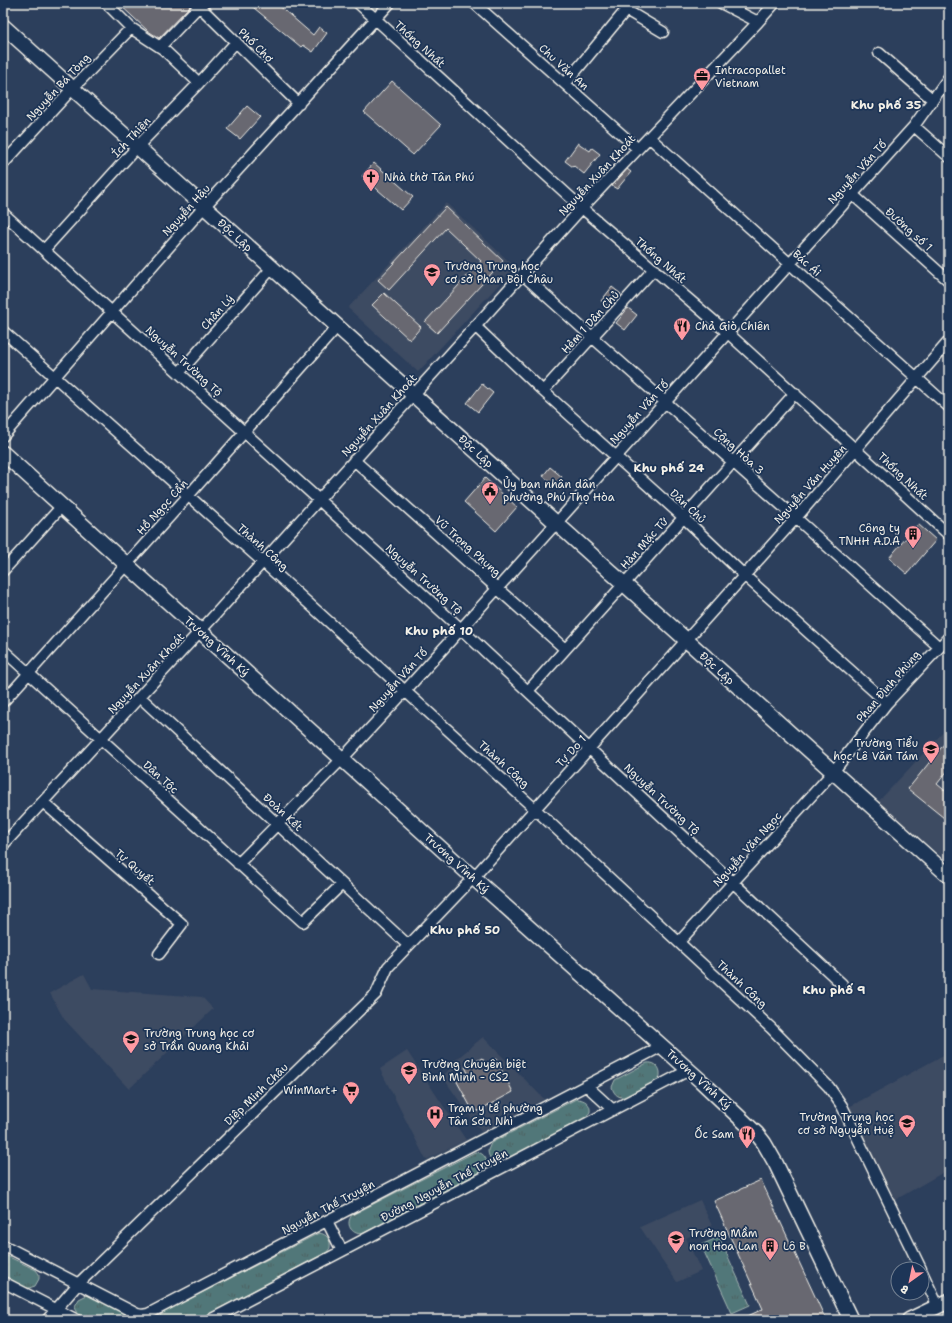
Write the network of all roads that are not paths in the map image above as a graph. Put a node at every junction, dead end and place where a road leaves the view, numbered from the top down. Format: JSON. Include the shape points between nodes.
{"nodes":[{"id":1,"x":106,"y":3,"type":"edge"},
{"id":2,"x":358,"y":3,"type":"edge"},
{"id":3,"x":390,"y":3,"type":"edge"},
{"id":4,"x":474,"y":3,"type":"edge"},
{"id":5,"x":721,"y":3,"type":"edge"},
{"id":6,"x":774,"y":3,"type":"edge"},
{"id":7,"x":198,"y":5,"type":"edge"},
{"id":8,"x":375,"y":19,"type":"junction"},
{"id":9,"x":758,"y":22,"type":"junction"},
{"id":10,"x":131,"y":28,"type":"junction"},
{"id":11,"x":4,"y":29,"type":"edge"},
{"id":12,"x":663,"y":32,"type":"dead end"},
{"id":13,"x":236,"y":42,"type":"junction"},
{"id":14,"x":160,"y":47,"type":"junction"},
{"id":15,"x":879,"y":53,"type":"dead end"},
{"id":16,"x":949,"y":78,"type":"edge"},
{"id":17,"x":199,"y":83,"type":"junction"},
{"id":18,"x":565,"y":84,"type":"junction"},
{"id":19,"x":72,"y":89,"type":"junction"},
{"id":20,"x":933,"y":100,"type":"junction"},
{"id":21,"x":299,"y":104,"type":"junction"},
{"id":22,"x":914,"y":126,"type":"junction"},
{"id":23,"x":649,"y":137,"type":"junction"},
{"id":24,"x":137,"y":147,"type":"junction"},
{"id":25,"x":638,"y":149,"type":"junction"},
{"id":26,"x":949,"y":157,"type":"edge"},
{"id":27,"x":3,"y":164,"type":"edge"},
{"id":28,"x":852,"y":194,"type":"junction"},
{"id":29,"x":204,"y":207,"type":"junction"},
{"id":30,"x":582,"y":208,"type":"junction"},
{"id":31,"x":3,"y":213,"type":"edge"},
{"id":32,"x":44,"y":250,"type":"junction"},
{"id":33,"x":790,"y":264,"type":"junction"},
{"id":34,"x":272,"y":268,"type":"junction"},
{"id":35,"x":654,"y":269,"type":"junction"},
{"id":36,"x":522,"y":274,"type":"junction"},
{"id":37,"x":949,"y":281,"type":"edge"},
{"id":38,"x":112,"y":312,"type":"junction"},
{"id":39,"x":475,"y":326,"type":"junction"},
{"id":40,"x":337,"y":327,"type":"junction"},
{"id":41,"x":3,"y":331,"type":"edge"},
{"id":42,"x":728,"y":333,"type":"junction"},
{"id":43,"x":592,"y":337,"type":"junction"},
{"id":44,"x":949,"y":341,"type":"edge"},
{"id":45,"x":179,"y":373,"type":"junction"},
{"id":46,"x":55,"y":377,"type":"junction"},
{"id":47,"x":916,"y":378,"type":"junction"},
{"id":48,"x":544,"y":391,"type":"junction"},
{"id":49,"x":794,"y":393,"type":"junction"},
{"id":50,"x":413,"y":395,"type":"junction"},
{"id":51,"x":665,"y":402,"type":"junction"},
{"id":52,"x":949,"y":407,"type":"edge"},
{"id":53,"x":245,"y":432,"type":"junction"},
{"id":54,"x":3,"y":436,"type":"edge"},
{"id":55,"x":856,"y":450,"type":"junction"},
{"id":56,"x":3,"y":453,"type":"edge"},
{"id":57,"x":616,"y":456,"type":"junction"},
{"id":58,"x":354,"y":460,"type":"junction"},
{"id":59,"x":732,"y":462,"type":"junction"},
{"id":60,"x":188,"y":496,"type":"junction"},
{"id":61,"x":319,"y":500,"type":"junction"},
{"id":62,"x":62,"y":506,"type":"junction"},
{"id":63,"x":683,"y":517,"type":"junction"},
{"id":64,"x":796,"y":518,"type":"junction"},
{"id":65,"x":556,"y":523,"type":"junction"},
{"id":66,"x":949,"y":535,"type":"edge"},
{"id":67,"x":263,"y":562,"type":"junction"},
{"id":68,"x":127,"y":564,"type":"junction"},
{"id":69,"x":3,"y":571,"type":"edge"},
{"id":70,"x":744,"y":575,"type":"junction"},
{"id":71,"x":623,"y":584,"type":"junction"},
{"id":72,"x":498,"y":588,"type":"junction"},
{"id":73,"x":461,"y":629,"type":"junction"},
{"id":74,"x":201,"y":631,"type":"junction"},
{"id":75,"x":949,"y":637,"type":"edge"},
{"id":76,"x":686,"y":640,"type":"junction"},
{"id":77,"x":939,"y":647,"type":"junction"},
{"id":78,"x":565,"y":649,"type":"junction"},
{"id":79,"x":3,"y":650,"type":"edge"},
{"id":80,"x":29,"y":674,"type":"junction"},
{"id":81,"x":405,"y":691,"type":"junction"},
{"id":82,"x":528,"y":691,"type":"junction"},
{"id":83,"x":140,"y":696,"type":"junction"},
{"id":84,"x":3,"y":702,"type":"edge"},
{"id":85,"x":887,"y":703,"type":"junction"},
{"id":86,"x":101,"y":739,"type":"junction"},
{"id":87,"x":590,"y":748,"type":"junction"},
{"id":88,"x":342,"y":759,"type":"junction"},
{"id":89,"x":833,"y":772,"type":"junction"},
{"id":90,"x":43,"y":802,"type":"junction"},
{"id":91,"x":535,"y":809,"type":"junction"},
{"id":92,"x":278,"y":824,"type":"junction"},
{"id":93,"x":3,"y":844,"type":"edge"},
{"id":94,"x":238,"y":864,"type":"junction"},
{"id":95,"x":949,"y":876,"type":"edge"},
{"id":96,"x":473,"y":878,"type":"junction"},
{"id":97,"x":733,"y":882,"type":"junction"},
{"id":98,"x":342,"y":884,"type":"junction"},
{"id":99,"x":679,"y":942,"type":"junction"},
{"id":100,"x":408,"y":945,"type":"junction"},
{"id":101,"x":159,"y":954,"type":"dead end"},
{"id":102,"x":842,"y":984,"type":"dead end"},
{"id":103,"x":662,"y":1046,"type":"junction"},
{"id":104,"x":689,"y":1070,"type":"junction"},
{"id":105,"x":587,"y":1086,"type":"junction"},
{"id":106,"x":613,"y":1110,"type":"junction"},
{"id":107,"x":327,"y":1222,"type":"junction"},
{"id":108,"x":3,"y":1245,"type":"edge"},
{"id":109,"x":342,"y":1251,"type":"junction"},
{"id":110,"x":917,"y":1261,"type":"edge"},
{"id":111,"x":3,"y":1282,"type":"edge"},
{"id":112,"x":78,"y":1284,"type":"junction"},
{"id":113,"x":930,"y":1284,"type":"edge"},
{"id":114,"x":944,"y":1304,"type":"edge"},
{"id":115,"x":56,"y":1309,"type":"junction"},
{"id":116,"x":47,"y":1320,"type":"edge"},
{"id":117,"x":78,"y":1320,"type":"edge"},
{"id":118,"x":210,"y":1320,"type":"edge"},
{"id":119,"x":851,"y":1320,"type":"edge"},
{"id":120,"x":909,"y":1320,"type":"edge"}],
"edges":[{"from":1,"to":10,"type":"street"},
{"from":2,"to":8,"type":"street","name":"Thống Nhất"},
{"from":3,"to":8,"type":"street","name":"Nguyễn Hậu"},
{"from":4,"to":18,"type":"street","name":"Chu Văn An"},
{"from":5,"to":9,"type":"street"},
{"from":6,"to":9,"type":"street","name":"Nguyễn Xuân Khoát"},
{"from":7,"to":13,"type":"street","name":"Phố Chợ"},
{"from":7,"to":14,"type":"street"},
{"from":8,"to":21,"type":"street","name":"Nguyễn Hậu"},
{"from":8,"to":30,"type":"street","name":"Thống Nhất"},
{"from":9,"to":23,"type":"street","name":"Nguyễn Xuân Khoát"},
{"from":10,"to":14,"type":"street"},
{"from":10,"to":19,"type":"street","name":"Nguyễn Bá Tòng"},
{"from":11,"to":19,"type":"street","name":"Độc Lập"},
{"from":12,"to":18,"type":"street","via":[[626,10]]},
{"from":13,"to":17,"type":"street","name":"Ích Thiện"},
{"from":13,"to":21,"type":"street","name":"Phố Chợ"},
{"from":14,"to":17,"type":"street"},
{"from":15,"to":20,"type":"street"},
{"from":16,"to":20,"type":"street","name":"Nguyễn Văn Tố"},
{"from":17,"to":24,"type":"street","name":"Ích Thiện"},
{"from":18,"to":25,"type":"street","name":"Chu Văn An"},
{"from":19,"to":24,"type":"street","name":"Độc Lập"},
{"from":19,"to":27,"type":"street","name":"Nguyễn Bá Tòng"},
{"from":20,"to":22,"type":"street","name":"Nguyễn Văn Tố"},
{"from":21,"to":29,"type":"street","name":"Nguyễn Hậu"},
{"from":22,"to":26,"type":"street"},
{"from":22,"to":28,"type":"street","name":"Nguyễn Văn Tố"},
{"from":23,"to":25,"type":"street","name":"Nguyễn Xuân Khoát"},
{"from":23,"to":33,"type":"street","name":"Bác Ái"},
{"from":24,"to":29,"type":"street","name":"Độc Lập"},
{"from":24,"to":32,"type":"street","name":"Ích Thiện"},
{"from":25,"to":30,"type":"street","name":"Nguyễn Xuân Khoát"},
{"from":28,"to":33,"type":"street","name":"Nguyễn Văn Tố"},
{"from":28,"to":37,"type":"street","name":"Đường số 1"},
{"from":29,"to":34,"type":"street","name":"Độc Lập"},
{"from":29,"to":38,"type":"street","name":"Nguyễn Hậu"},
{"from":30,"to":35,"type":"street","name":"Thống Nhất"},
{"from":30,"to":36,"type":"street","name":"Nguyễn Xuân Khoát"},
{"from":31,"to":32,"type":"street","name":"Nguyễn Trường Tộ"},
{"from":32,"to":38,"type":"street","name":"Nguyễn Trường Tộ"},
{"from":33,"to":42,"type":"street","name":"Nguyễn Văn Tố"},
{"from":33,"to":47,"type":"street","name":"Bác Ái"},
{"from":34,"to":40,"type":"street","name":"Độc Lập"},
{"from":34,"to":45,"type":"street","name":"Chân Lý"},
{"from":35,"to":42,"type":"street","name":"Thống Nhất"},
{"from":35,"to":43,"type":"street","name":"Hẻm 1 Dân Chủ"},
{"from":36,"to":39,"type":"street","name":"Nguyễn Xuân Khoát"},
{"from":36,"to":43,"type":"street","name":"Cộng Hòa 3"},
{"from":38,"to":45,"type":"street","name":"Nguyễn Trường Tộ"},
{"from":38,"to":46,"type":"street","name":"Nguyễn Hậu"},
{"from":39,"to":48,"type":"street","name":"Dân Chủ"},
{"from":39,"to":50,"type":"street","name":"Nguyễn Xuân Khoát"},
{"from":40,"to":50,"type":"street","name":"Độc Lập"},
{"from":40,"to":53,"type":"street","name":"Hồ Ngọc Cẩn"},
{"from":41,"to":46,"type":"street","name":"Thành Công"},
{"from":42,"to":49,"type":"street","name":"Thống Nhất"},
{"from":42,"to":51,"type":"street","name":"Nguyễn Văn Tố"},
{"from":43,"to":48,"type":"street","name":"Hẻm 1 Dân Chủ"},
{"from":43,"to":51,"type":"street","name":"Cộng Hòa 3"},
{"from":44,"to":47,"type":"street","name":"Nguyễn Văn Huyên"},
{"from":45,"to":53,"type":"street","name":"Nguyễn Trường Tộ"},
{"from":46,"to":54,"type":"street","name":"Nguyễn Hậu"},
{"from":46,"to":60,"type":"street","name":"Thành Công"},
{"from":47,"to":52,"type":"street","name":"Bác Ái"},
{"from":47,"to":55,"type":"street","name":"Nguyễn Văn Huyên"},
{"from":48,"to":57,"type":"street","name":"Dân Chủ"},
{"from":49,"to":55,"type":"street","name":"Thống Nhất"},
{"from":49,"to":59,"type":"street","name":"Hàn Mặc Tử"},
{"from":50,"to":58,"type":"street","name":"Nguyễn Xuân Khoát"},
{"from":50,"to":65,"type":"street","name":"Độc Lập"},
{"from":51,"to":57,"type":"street","name":"Nguyễn Văn Tố"},
{"from":51,"to":59,"type":"street","name":"Cộng Hòa 3"},
{"from":53,"to":60,"type":"street","name":"Hồ Ngọc Cẩn"},
{"from":53,"to":61,"type":"street","name":"Nguyễn Trường Tộ"},
{"from":55,"to":64,"type":"street","name":"Nguyễn Văn Huyên"},
{"from":55,"to":66,"type":"street","name":"Thống Nhất"},
{"from":56,"to":62,"type":"street","name":"Trương Vĩnh Ký"},
{"from":57,"to":63,"type":"street","name":"Dân Chủ"},
{"from":57,"to":65,"type":"street","name":"Nguyễn Văn Tố"},
{"from":58,"to":61,"type":"street","name":"Nguyễn Xuân Khoát"},
{"from":58,"to":72,"type":"street","name":"Vũ Trọng Phụng"},
{"from":59,"to":63,"type":"street","name":"Hàn Mặc Tử"},
{"from":59,"to":64,"type":"street","name":"Cộng Hòa 3"},
{"from":60,"to":67,"type":"street","name":"Thành Công"},
{"from":60,"to":68,"type":"street","name":"Hồ Ngọc Cẩn"},
{"from":61,"to":67,"type":"street","name":"Nguyễn Xuân Khoát"},
{"from":61,"to":73,"type":"street","name":"Nguyễn Trường Tộ"},
{"from":62,"to":68,"type":"street","name":"Trương Vĩnh Ký"},
{"from":62,"to":69,"type":"street"},
{"from":63,"to":70,"type":"street","name":"Dân Chủ"},
{"from":63,"to":71,"type":"street","name":"Hàn Mặc Tử"},
{"from":64,"to":70,"type":"street","name":"Nguyễn Văn Huyên"},
{"from":64,"to":77,"type":"street","name":"Cộng Hòa 3"},
{"from":65,"to":71,"type":"street","name":"Độc Lập"},
{"from":65,"to":72,"type":"street","name":"Nguyễn Văn Tố"},
{"from":67,"to":74,"type":"street","name":"Nguyễn Xuân Khoát"},
{"from":67,"to":81,"type":"street","name":"Thành Công"},
{"from":68,"to":74,"type":"street","name":"Trương Vĩnh Ký"},
{"from":68,"to":80,"type":"street","name":"Hồ Ngọc Cẩn"},
{"from":70,"to":76,"type":"street","name":"Nguyễn Văn Huyên"},
{"from":70,"to":85,"type":"street","name":"Dân Chủ"},
{"from":71,"to":76,"type":"street","name":"Độc Lập"},
{"from":71,"to":78,"type":"street","name":"Hàn Mặc Tử"},
{"from":72,"to":73,"type":"street","name":"Nguyễn Văn Tố"},
{"from":72,"to":78,"type":"street","name":"Vũ Trọng Phụng"},
{"from":73,"to":81,"type":"street","name":"Nguyễn Văn Tố"},
{"from":73,"to":82,"type":"street","name":"Nguyễn Trường Tộ"},
{"from":74,"to":83,"type":"street","name":"Nguyễn Xuân Khoát"},
{"from":74,"to":88,"type":"street","name":"Trương Vĩnh Ký"},
{"from":75,"to":77,"type":"street","name":"Phan Đình Phùng"},
{"from":76,"to":87,"type":"street","name":"Tự Do 1"},
{"from":76,"to":89,"type":"street","name":"Độc Lập"},
{"from":77,"to":85,"type":"street","name":"Phan Đình Phùng"},
{"from":78,"to":82,"type":"street","name":"Hàn Mặc Tử"},
{"from":79,"to":80,"type":"street","name":"Dân Tộc"},
{"from":80,"to":84,"type":"street","name":"Hồ Ngọc Cẩn"},
{"from":80,"to":86,"type":"street","name":"Dân Tộc"},
{"from":81,"to":88,"type":"street","name":"Nguyễn Văn Tố"},
{"from":81,"to":91,"type":"street","name":"Thành Công"},
{"from":82,"to":87,"type":"street","name":"Nguyễn Trường Tộ"},
{"from":83,"to":86,"type":"street","name":"Nguyễn Xuân Khoát"},
{"from":83,"to":92,"type":"street","name":"Đoàn Kết"},
{"from":85,"to":89,"type":"street","name":"Phan Đình Phùng"},
{"from":86,"to":90,"type":"street","name":"Nguyễn Xuân Khoát"},
{"from":86,"to":94,"type":"street","name":"Dân Tộc"},
{"from":87,"to":91,"type":"street","name":"Tự Do 1"},
{"from":87,"to":97,"type":"street","name":"Nguyễn Trường Tộ"},
{"from":88,"to":92,"type":"street","name":"Nguyễn Văn Tố"},
{"from":88,"to":96,"type":"street","name":"Trương Vĩnh Ký"},
{"from":89,"to":95,"type":"street","name":"Độc Lập"},
{"from":89,"to":97,"type":"street","name":"Nguyễn Văn Ngọc"},
{"from":90,"to":93,"type":"street","name":"Nguyễn Xuân Khoát"},
{"from":90,"to":101,"type":"street","name":"Tự Quyết","via":[[182,924]]},
{"from":91,"to":96,"type":"street","name":"Tự Do 1"},
{"from":91,"to":99,"type":"street","name":"Thành Công"},
{"from":92,"to":94,"type":"street","name":"Nguyễn Văn Tố"},
{"from":92,"to":98,"type":"street","name":"Đoàn Kết"},
{"from":94,"to":98,"type":"street","name":"Dân Tộc","via":[[303,922]]},
{"from":96,"to":100,"type":"street","name":"Diệp Minh Châu"},
{"from":96,"to":103,"type":"street","name":"Trương Vĩnh Ký"},
{"from":97,"to":99,"type":"street","name":"Nguyễn Văn Ngọc"},
{"from":97,"to":102,"type":"street","name":"Nguyễn Trường Tộ"},
{"from":98,"to":100,"type":"street","name":"Đoàn Kết"},
{"from":99,"to":110,"type":"street","name":"Thành Công","via":[[771,1028],[834,1093]]},
{"from":100,"to":112,"type":"street","name":"Diệp Minh Châu","via":[[388,966],[376,994]]},
{"from":103,"to":104,"type":"street","name":"Trương Vĩnh Ký"},
{"from":103,"to":105,"type":"street","name":"Nguyễn Thế Truyện"},
{"from":104,"to":106,"type":"street","name":"Đường Nguyễn Thế Truyện"},
{"from":104,"to":119,"type":"street","name":"Trương Vĩnh Ký","via":[[749,1125],[764,1143]]},
{"from":105,"to":106,"type":"street"},
{"from":105,"to":107,"type":"street","name":"Nguyễn Thế Truyện"},
{"from":106,"to":109,"type":"street","name":"Đường Nguyễn Thế Truyện"},
{"from":107,"to":109,"type":"street"},
{"from":107,"to":112,"type":"street","name":"Nguyễn Thế Truyện","via":[[148,1314],[137,1314]]},
{"from":108,"to":112,"type":"street","name":"Nguyễn Thế Truyện"},
{"from":109,"to":118,"type":"street","name":"Đường Nguyễn Thế Truyện"},
{"from":111,"to":115,"type":"street"},
{"from":112,"to":115,"type":"street","name":"Diệp Minh Châu"},
{"from":113,"to":114,"type":"street"},
{"from":114,"to":120,"type":"street"},
{"from":115,"to":116,"type":"street","name":"Diệp Minh Châu"},
{"from":115,"to":117,"type":"street"}]}
